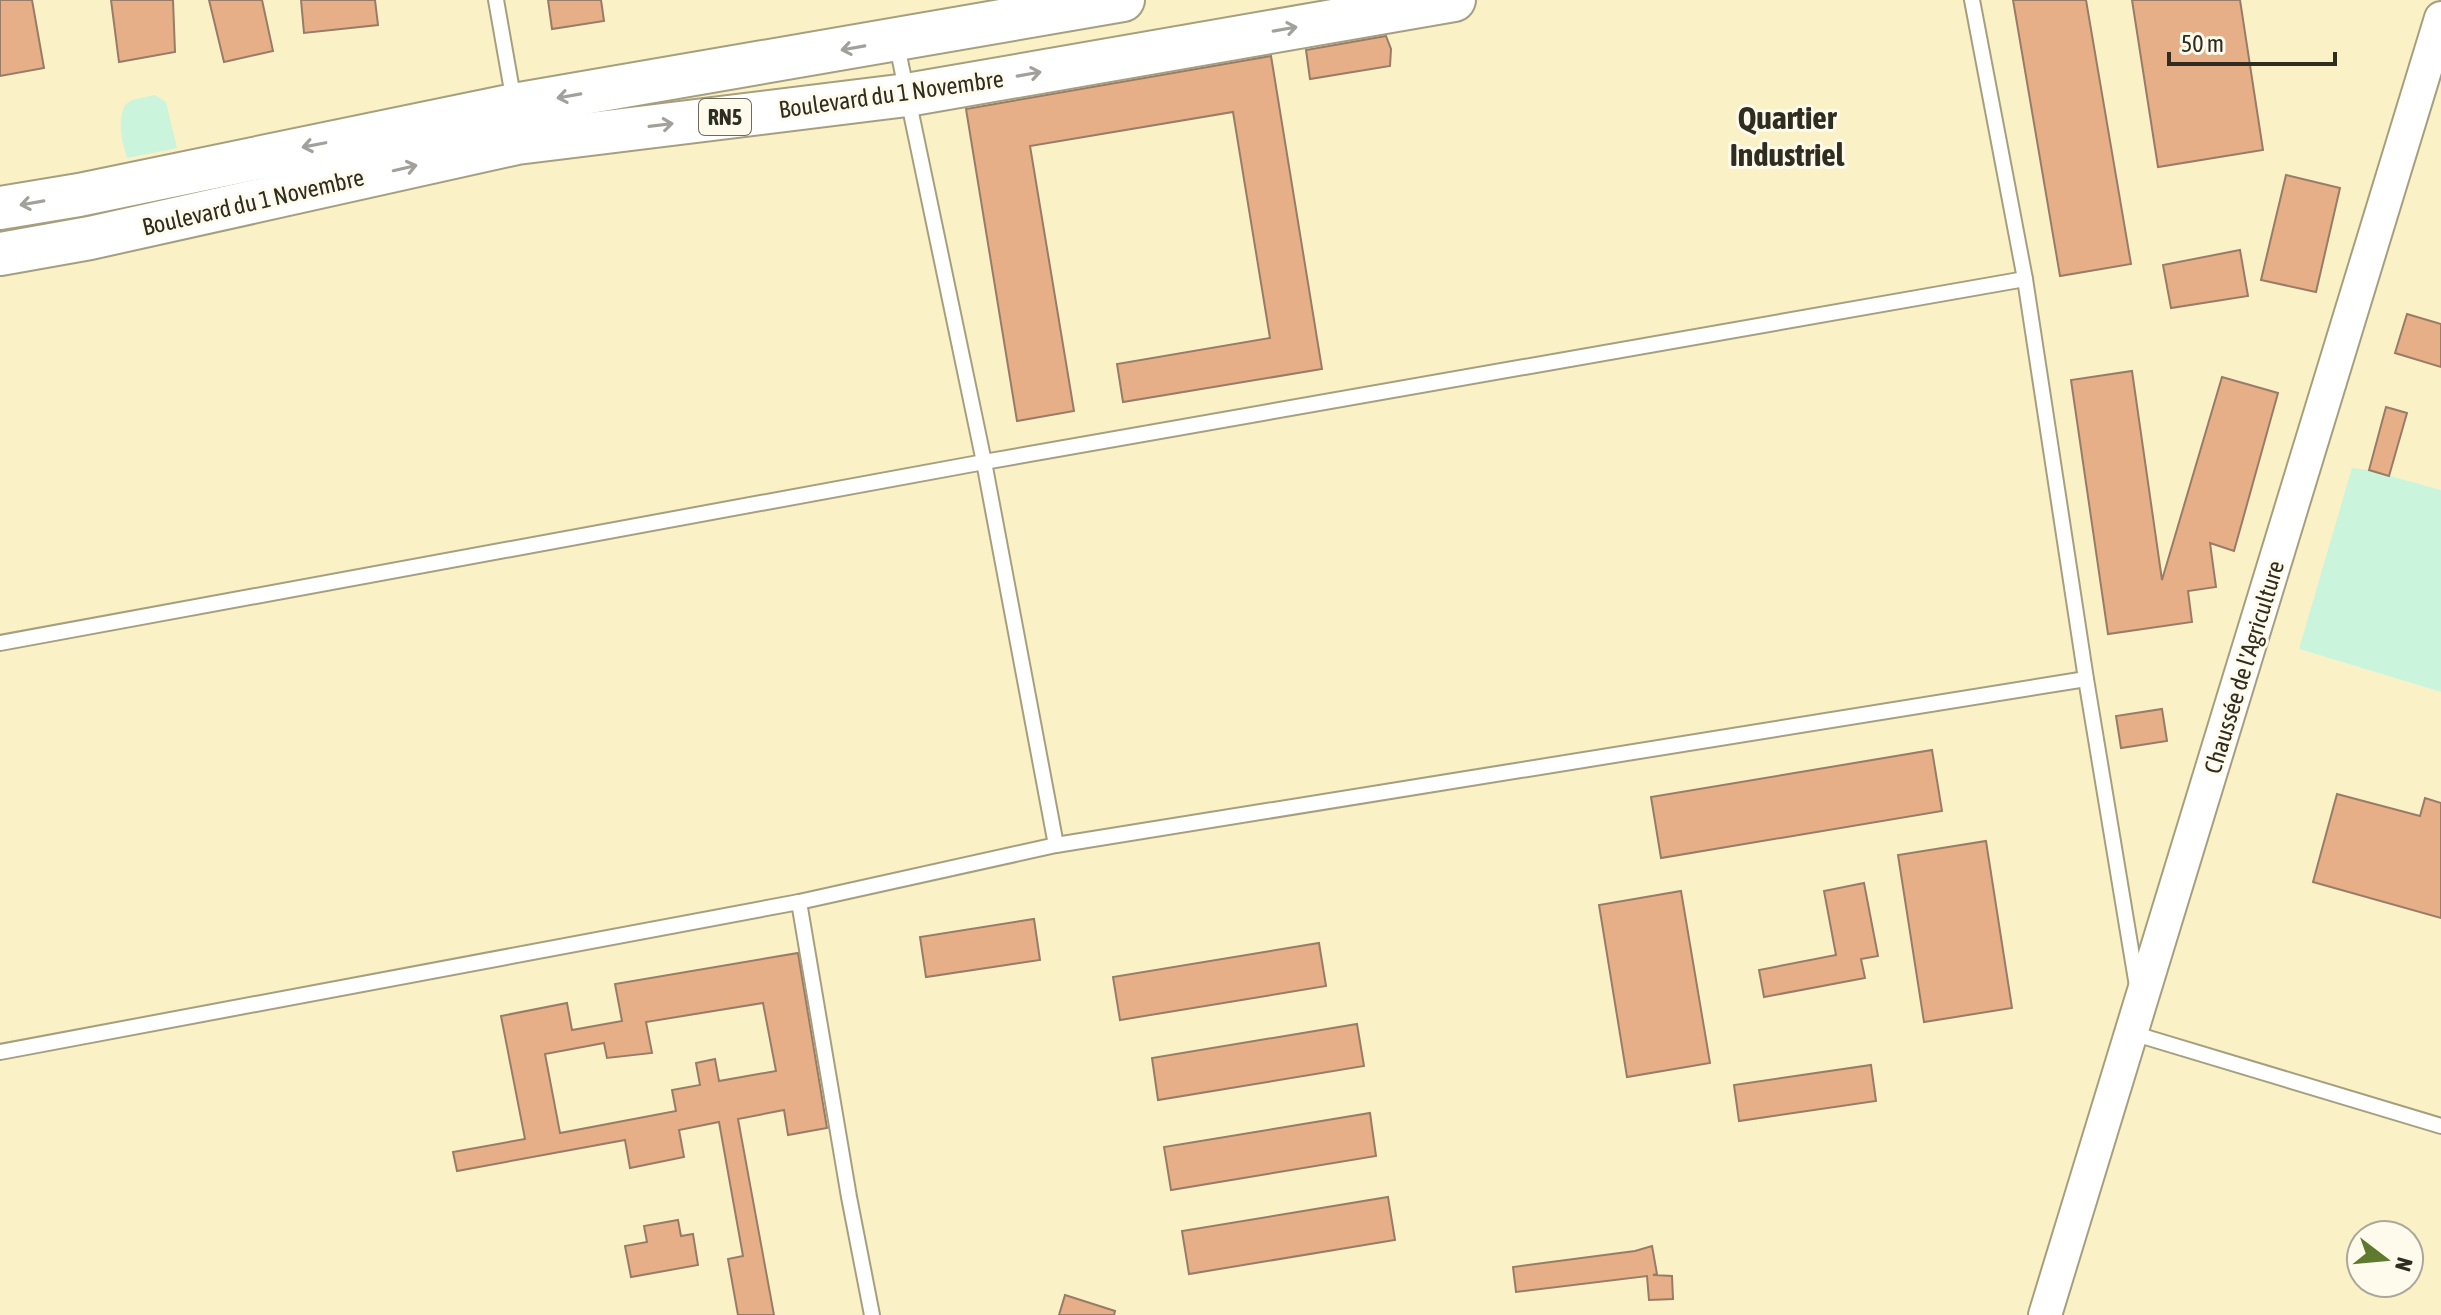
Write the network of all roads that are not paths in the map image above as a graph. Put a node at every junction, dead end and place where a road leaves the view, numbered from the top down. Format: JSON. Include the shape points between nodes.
{"nodes":[{"id":1,"x":496,"y":0,"type":"edge"},
{"id":2,"x":1123,"y":0,"type":"edge"},
{"id":3,"x":1972,"y":0,"type":"edge"},
{"id":4,"x":1432,"y":2,"type":"edge"},
{"id":5,"x":2441,"y":18,"type":"edge"},
{"id":6,"x":896,"y":41,"type":"junction"},
{"id":7,"x":907,"y":95,"type":"junction"},
{"id":8,"x":516,"y":124,"type":"junction"},
{"id":9,"x":79,"y":195,"type":"junction"},
{"id":10,"x":0,"y":208,"type":"edge"},
{"id":11,"x":90,"y":238,"type":"junction"},
{"id":12,"x":0,"y":254,"type":"edge"},
{"id":13,"x":2025,"y":279,"type":"junction"},
{"id":14,"x":984,"y":462,"type":"junction"},
{"id":15,"x":0,"y":643,"type":"edge"},
{"id":16,"x":2086,"y":679,"type":"junction"},
{"id":17,"x":1056,"y":845,"type":"junction"},
{"id":18,"x":799,"y":902,"type":"junction"},
{"id":19,"x":2137,"y":1019,"type":"junction"},
{"id":20,"x":0,"y":1052,"type":"edge"},
{"id":21,"x":2441,"y":1126,"type":"edge"},
{"id":22,"x":872,"y":1315,"type":"edge"},
{"id":23,"x":2045,"y":1315,"type":"edge"}],
"edges":[{"from":1,"to":8,"type":"lane"},
{"from":2,"to":6,"type":"main road","name":"Boulevard du 1 Novembre","number":"RN5"},
{"from":3,"to":13,"type":"lane"},
{"from":7,"to":4,"type":"main road","name":"Boulevard du 1 Novembre","number":"RN5","one_way":true},
{"from":5,"to":19,"type":"street","name":"Chaussée de l'Agriculture"},
{"from":6,"to":7,"type":"lane"},
{"from":6,"to":8,"type":"main road","name":"Boulevard du 1 Novembre","number":"RN5","one_way":true},
{"from":8,"to":7,"type":"main road","name":"Boulevard du 1 Novembre","number":"RN5","one_way":true},
{"from":7,"to":14,"type":"lane"},
{"from":8,"to":9,"type":"main road","name":"Boulevard du 1 Novembre","number":"RN5","one_way":true},
{"from":11,"to":8,"type":"main road","name":"Boulevard du 1 Novembre","number":"RN5","one_way":true},
{"from":9,"to":10,"type":"main road","name":"Boulevard du 1 Novembre","number":"RN5","one_way":true},
{"from":9,"to":11,"type":"main road"},
{"from":11,"to":12,"type":"main road","name":"Boulevard du 1 Novembre","number":"RN5"},
{"from":13,"to":14,"type":"lane"},
{"from":13,"to":16,"type":"lane"},
{"from":14,"to":15,"type":"lane"},
{"from":14,"to":17,"type":"lane"},
{"from":16,"to":17,"type":"lane"},
{"from":16,"to":19,"type":"lane"},
{"from":17,"to":18,"type":"lane"},
{"from":18,"to":20,"type":"lane"},
{"from":18,"to":22,"type":"lane"},
{"from":19,"to":21,"type":"lane"},
{"from":19,"to":23,"type":"street","name":"Chaussée de l'Agriculture"}]}
